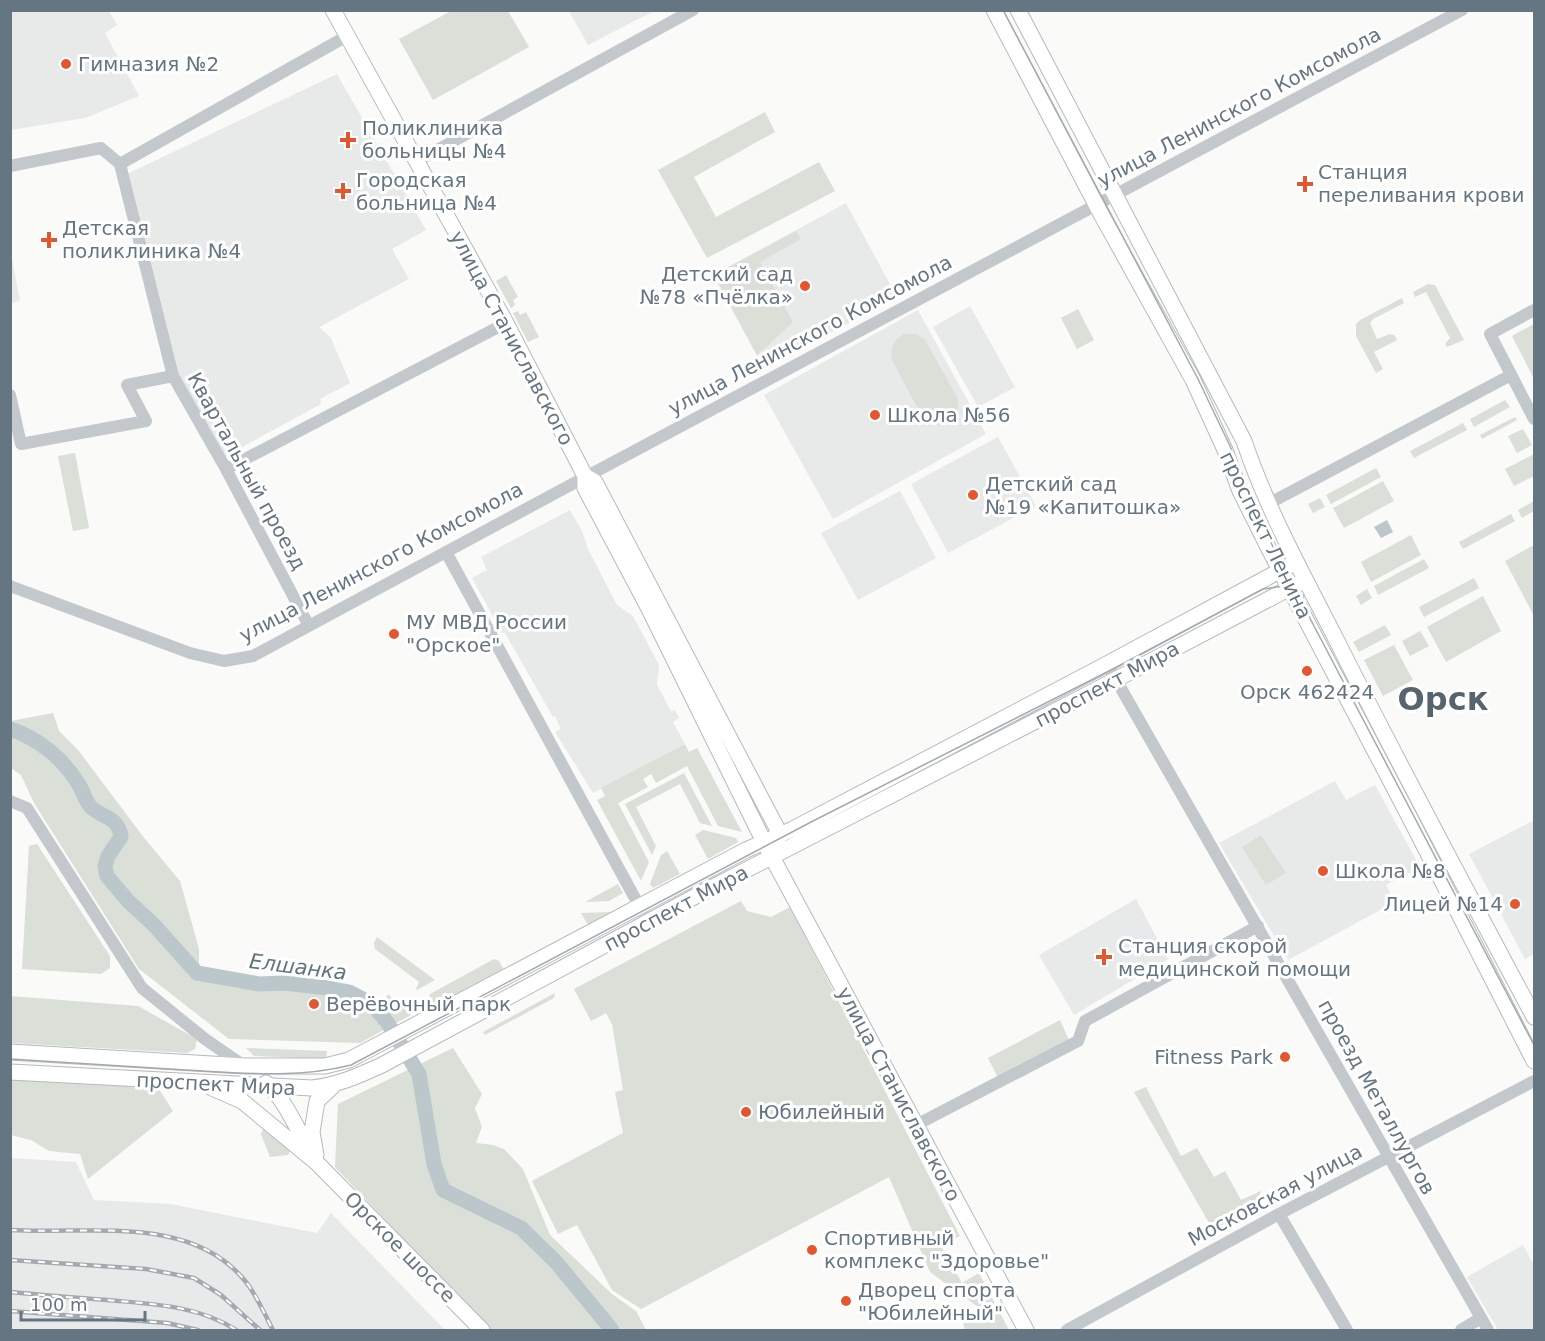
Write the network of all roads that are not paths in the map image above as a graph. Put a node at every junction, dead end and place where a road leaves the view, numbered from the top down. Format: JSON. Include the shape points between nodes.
{"nodes":[{"id":1,"x":333,"y":10,"type":"edge"},
{"id":2,"x":693,"y":10,"type":"edge"},
{"id":3,"x":994,"y":10,"type":"edge"},
{"id":4,"x":1018,"y":10,"type":"edge"},
{"id":5,"x":1462,"y":10,"type":"edge"},
{"id":6,"x":347,"y":36,"type":"junction"},
{"id":7,"x":1032,"y":36,"type":"junction"},
{"id":8,"x":1014,"y":47,"type":"junction"},
{"id":9,"x":417,"y":161,"type":"junction"},
{"id":10,"x":120,"y":164,"type":"junction"},
{"id":11,"x":10,"y":166,"type":"edge"},
{"id":12,"x":1116,"y":195,"type":"junction"},
{"id":13,"x":1096,"y":205,"type":"junction"},
{"id":14,"x":1157,"y":274,"type":"junction"},
{"id":15,"x":1139,"y":283,"type":"junction"},
{"id":16,"x":1166,"y":290,"type":"junction"},
{"id":17,"x":1148,"y":299,"type":"junction"},
{"id":18,"x":1534,"y":310,"type":"edge"},
{"id":19,"x":506,"y":323,"type":"junction"},
{"id":20,"x":1191,"y":340,"type":"junction"},
{"id":21,"x":1175,"y":348,"type":"junction"},
{"id":22,"x":1208,"y":373,"type":"junction"},
{"id":23,"x":1511,"y":375,"type":"junction"},
{"id":24,"x":173,"y":376,"type":"junction"},
{"id":25,"x":1193,"y":380,"type":"junction"},
{"id":26,"x":10,"y":395,"type":"edge"},
{"id":27,"x":1534,"y":419,"type":"edge"},
{"id":28,"x":1244,"y":441,"type":"junction"},
{"id":29,"x":1225,"y":450,"type":"junction"},
{"id":30,"x":226,"y":469,"type":"junction"},
{"id":31,"x":585,"y":476,"type":"junction"},
{"id":32,"x":1257,"y":481,"type":"junction"},
{"id":33,"x":1240,"y":491,"type":"junction"},
{"id":34,"x":1268,"y":504,"type":"junction"},
{"id":35,"x":446,"y":552,"type":"junction"},
{"id":36,"x":1296,"y":562,"type":"junction"},
{"id":37,"x":1280,"y":571,"type":"junction"},
{"id":38,"x":1305,"y":580,"type":"junction"},
{"id":39,"x":10,"y":585,"type":"edge"},
{"id":40,"x":1289,"y":589,"type":"junction"},
{"id":41,"x":309,"y":626,"type":"junction"},
{"id":42,"x":1159,"y":636,"type":"junction"},
{"id":43,"x":1168,"y":653,"type":"junction"},
{"id":44,"x":1107,"y":664,"type":"junction"},
{"id":45,"x":1084,"y":676,"type":"junction"},
{"id":46,"x":1116,"y":680,"type":"junction"},
{"id":47,"x":1092,"y":692,"type":"junction"},
{"id":48,"x":1370,"y":707,"type":"junction"},
{"id":49,"x":1356,"y":714,"type":"junction"},
{"id":50,"x":972,"y":735,"type":"junction"},
{"id":51,"x":980,"y":751,"type":"junction"},
{"id":52,"x":1395,"y":772,"type":"junction"},
{"id":53,"x":898,"y":774,"type":"junction"},
{"id":54,"x":872,"y":787,"type":"junction"},
{"id":55,"x":906,"y":789,"type":"junction"},
{"id":56,"x":10,"y":801,"type":"edge"},
{"id":57,"x":880,"y":802,"type":"junction"},
{"id":58,"x":1424,"y":810,"type":"junction"},
{"id":59,"x":1410,"y":818,"type":"junction"},
{"id":60,"x":780,"y":834,"type":"junction"},
{"id":61,"x":764,"y":842,"type":"junction"},
{"id":62,"x":772,"y":857,"type":"junction"},
{"id":63,"x":639,"y":906,"type":"junction"},
{"id":64,"x":1482,"y":920,"type":"junction"},
{"id":65,"x":648,"y":922,"type":"junction"},
{"id":66,"x":1258,"y":926,"type":"junction"},
{"id":67,"x":1466,"y":928,"type":"junction"},
{"id":68,"x":1534,"y":1017,"type":"edge"},
{"id":69,"x":205,"y":1039,"type":"junction"},
{"id":70,"x":10,"y":1052,"type":"edge"},
{"id":71,"x":1534,"y":1061,"type":"edge"},
{"id":72,"x":200,"y":1064,"type":"junction"},
{"id":73,"x":245,"y":1066,"type":"junction"},
{"id":74,"x":10,"y":1072,"type":"edge"},
{"id":75,"x":1534,"y":1081,"type":"edge"},
{"id":76,"x":203,"y":1084,"type":"junction"},
{"id":77,"x":333,"y":1086,"type":"junction"},
{"id":78,"x":271,"y":1087,"type":"junction"},
{"id":79,"x":916,"y":1125,"type":"junction"},
{"id":80,"x":1388,"y":1157,"type":"junction"},
{"id":81,"x":317,"y":1163,"type":"junction"},
{"id":82,"x":1279,"y":1214,"type":"junction"},
{"id":83,"x":1481,"y":1318,"type":"junction"},
{"id":84,"x":482,"y":1330,"type":"edge"},
{"id":85,"x":1026,"y":1330,"type":"edge"},
{"id":86,"x":1067,"y":1330,"type":"edge"},
{"id":87,"x":1344,"y":1330,"type":"edge"},
{"id":88,"x":1461,"y":1330,"type":"edge"},
{"id":89,"x":1488,"y":1330,"type":"edge"}],
"edges":[{"from":1,"to":6,"type":"main road","name":"улица Станиславского"},
{"from":2,"to":9,"type":"street"},
{"from":3,"to":8,"type":"main road","name":"проспект Ленина"},
{"from":4,"to":7,"type":"main road","name":"проспект Ленина"},
{"from":5,"to":12,"type":"street","name":"улица Ленинского Комсомола"},
{"from":6,"to":9,"type":"main road","name":"улица Станиславского"},
{"from":6,"to":10,"type":"street"},
{"from":7,"to":8,"type":"street"},
{"from":7,"to":12,"type":"main road","name":"проспект Ленина"},
{"from":8,"to":13,"type":"main road","name":"проспект Ленина"},
{"from":9,"to":19,"type":"main road","name":"улица Станиславского"},
{"from":10,"to":11,"type":"street","via":[[101,148]]},
{"from":10,"to":24,"type":"street","name":"Квартальный проезд"},
{"from":12,"to":13,"type":"street","name":"улица Ленинского Комсомола"},
{"from":12,"to":14,"type":"main road","name":"проспект Ленина"},
{"from":13,"to":15,"type":"main road","name":"проспект Ленина"},
{"from":13,"to":31,"type":"street","name":"улица Ленинского Комсомола"},
{"from":14,"to":15,"type":"street"},
{"from":14,"to":16,"type":"main road","name":"проспект Ленина"},
{"from":15,"to":17,"type":"main road","name":"проспект Ленина"},
{"from":16,"to":17,"type":"street"},
{"from":16,"to":20,"type":"main road","name":"проспект Ленина"},
{"from":17,"to":21,"type":"main road","name":"проспект Ленина"},
{"from":18,"to":23,"type":"street","via":[[1490,334]]},
{"from":19,"to":30,"type":"street"},
{"from":19,"to":31,"type":"main road","name":"улица Станиславского"},
{"from":20,"to":21,"type":"street"},
{"from":20,"to":22,"type":"main road","name":"проспект Ленина"},
{"from":21,"to":25,"type":"main road","name":"проспект Ленина"},
{"from":22,"to":25,"type":"street"},
{"from":22,"to":28,"type":"main road","name":"проспект Ленина"},
{"from":23,"to":27,"type":"street"},
{"from":23,"to":34,"type":"street"},
{"from":24,"to":26,"type":"street","via":[[127,385],[146,421],[21,444]]},
{"from":24,"to":30,"type":"street","name":"Квартальный проезд"},
{"from":25,"to":29,"type":"main road","name":"проспект Ленина"},
{"from":28,"to":29,"type":"street"},
{"from":28,"to":32,"type":"main road","name":"проспект Ленина"},
{"from":29,"to":33,"type":"main road","name":"проспект Ленина"},
{"from":30,"to":41,"type":"street","name":"Квартальный проезд"},
{"from":31,"to":35,"type":"street","name":"улица Ленинского Комсомола"},
{"from":31,"to":60,"type":"main road","name":"улица Станиславского","via":[[595,482]]},
{"from":31,"to":61,"type":"main road","name":"улица Станиславского","via":[[585,488]]},
{"from":32,"to":33,"type":"street"},
{"from":32,"to":34,"type":"main road","name":"проспект Ленина"},
{"from":33,"to":37,"type":"main road","name":"проспект Ленина"},
{"from":34,"to":36,"type":"main road","name":"проспект Ленина"},
{"from":35,"to":41,"type":"street","name":"улица Ленинского Комсомола"},
{"from":35,"to":63,"type":"street"},
{"from":36,"to":37,"type":"main road","name":"проспект Мира"},
{"from":36,"to":38,"type":"main road","name":"проспект Ленина"},
{"from":37,"to":40,"type":"main road","name":"проспект Ленина"},
{"from":37,"to":42,"type":"main road","name":"проспект Мира"},
{"from":38,"to":40,"type":"main road","name":"проспект Мира"},
{"from":38,"to":48,"type":"main road","name":"проспект Ленина"},
{"from":39,"to":41,"type":"street","name":"улица Ленинского Комсомола","via":[[170,646],[224,661],[252,656]]},
{"from":40,"to":43,"type":"main road","name":"проспект Мира"},
{"from":40,"to":49,"type":"main road","name":"проспект Ленина"},
{"from":42,"to":43,"type":"street"},
{"from":42,"to":44,"type":"main road","name":"проспект Мира"},
{"from":43,"to":46,"type":"main road","name":"проспект Мира"},
{"from":44,"to":45,"type":"main road","name":"проспект Мира"},
{"from":44,"to":46,"type":"street","name":"проезд Металлургов"},
{"from":45,"to":47,"type":"street"},
{"from":45,"to":50,"type":"main road","name":"проспект Мира"},
{"from":46,"to":47,"type":"main road","name":"проспект Мира"},
{"from":46,"to":66,"type":"street","name":"проезд Металлургов"},
{"from":47,"to":51,"type":"main road","name":"проспект Мира"},
{"from":48,"to":49,"type":"street"},
{"from":48,"to":52,"type":"main road","name":"проспект Ленина"},
{"from":49,"to":52,"type":"main road","name":"проспект Ленина"},
{"from":50,"to":51,"type":"street"},
{"from":50,"to":53,"type":"main road","name":"проспект Мира"},
{"from":51,"to":55,"type":"main road","name":"проспект Мира"},
{"from":52,"to":58,"type":"main road","name":"проспект Ленина"},
{"from":52,"to":59,"type":"main road","name":"проспект Ленина"},
{"from":53,"to":54,"type":"main road","name":"проспект Мира"},
{"from":53,"to":55,"type":"street"},
{"from":54,"to":57,"type":"street"},
{"from":54,"to":60,"type":"main road","name":"проспект Мира"},
{"from":55,"to":57,"type":"main road","name":"проспект Мира"},
{"from":56,"to":69,"type":"street","via":[[27,808],[142,988]]},
{"from":57,"to":62,"type":"main road","name":"проспект Мира"},
{"from":58,"to":59,"type":"street"},
{"from":58,"to":64,"type":"main road","name":"проспект Ленина"},
{"from":59,"to":67,"type":"main road","name":"проспект Ленина"},
{"from":60,"to":61,"type":"main road","name":"проспект Мира"},
{"from":60,"to":62,"type":"main road"},
{"from":61,"to":62,"type":"main road","name":"улица Станиславского"},
{"from":61,"to":63,"type":"main road","name":"проспект Мира"},
{"from":62,"to":65,"type":"main road","name":"проспект Мира"},
{"from":62,"to":79,"type":"main road","name":"улица Станиславского"},
{"from":63,"to":65,"type":"street"},
{"from":63,"to":73,"type":"main road","name":"проспект Мира","via":[[349,1060],[325,1066]]},
{"from":64,"to":67,"type":"street"},
{"from":64,"to":68,"type":"main road","name":"проспект Ленина"},
{"from":65,"to":77,"type":"main road","name":"проспект Мира","via":[[382,1065]]},
{"from":66,"to":79,"type":"street","via":[[1085,1022],[1077,1041]]},
{"from":66,"to":80,"type":"street","name":"проезд Металлургов"},
{"from":67,"to":71,"type":"main road","name":"проспект Ленина"},
{"from":69,"to":72,"type":"street"},
{"from":69,"to":73,"type":"street"},
{"from":70,"to":72,"type":"main road","name":"проспект Мира"},
{"from":72,"to":73,"type":"main road","name":"проспект Мира"},
{"from":72,"to":76,"type":"main road"},
{"from":73,"to":78,"type":"main road"},
{"from":74,"to":76,"type":"main road","name":"проспект Мира"},
{"from":75,"to":80,"type":"street","name":"Московская улица"},
{"from":76,"to":78,"type":"main road","name":"проспект Мира"},
{"from":76,"to":81,"type":"main road","via":[[242,1101]]},
{"from":77,"to":78,"type":"main road","name":"проспект Мира"},
{"from":77,"to":81,"type":"main road","via":[[317,1101],[312,1132]]},
{"from":78,"to":81,"type":"main road"},
{"from":79,"to":85,"type":"main road","name":"улица Станиславского"},
{"from":80,"to":82,"type":"street","name":"Московская улица"},
{"from":80,"to":83,"type":"street","name":"проезд Металлургов"},
{"from":81,"to":84,"type":"main road","name":"Орское шоссе"},
{"from":82,"to":86,"type":"street","name":"Московская улица"},
{"from":82,"to":87,"type":"street"},
{"from":83,"to":88,"type":"street"},
{"from":83,"to":89,"type":"street","name":"проезд Металлургов"}]}
